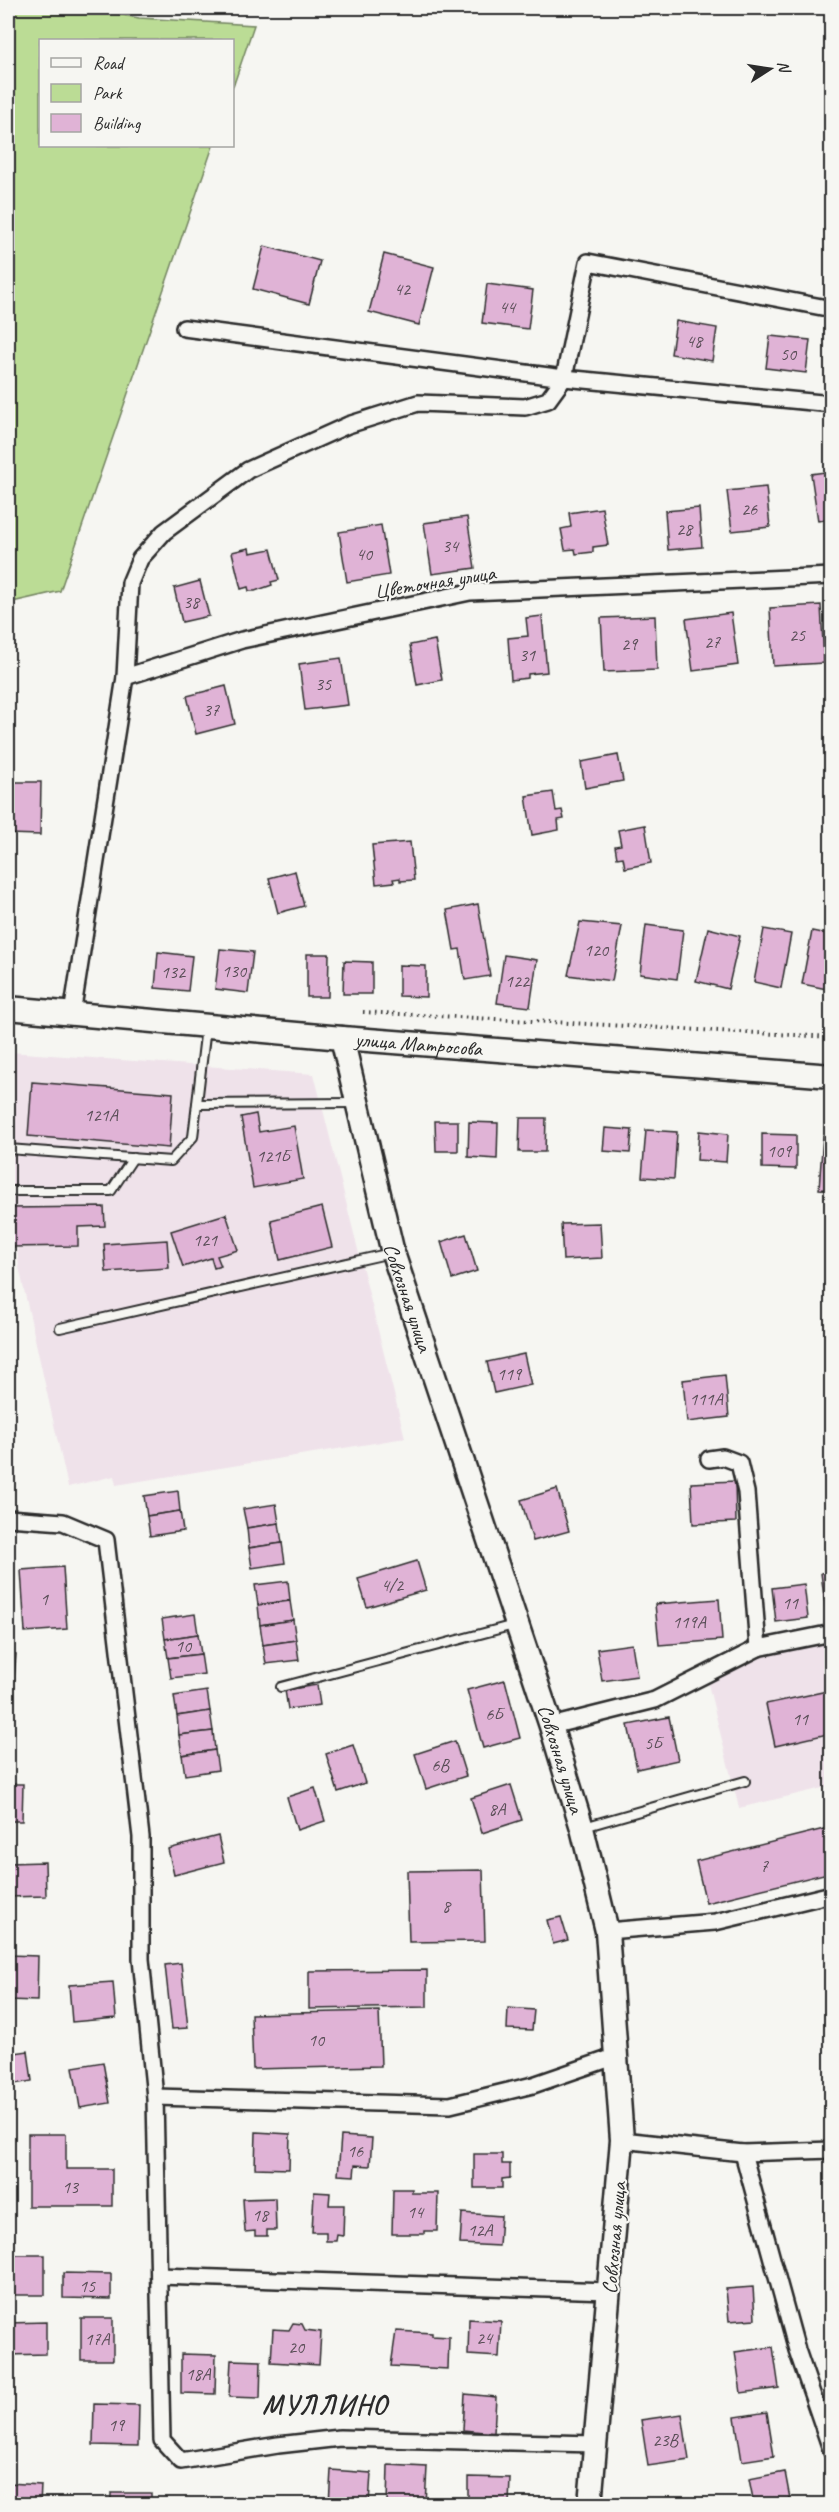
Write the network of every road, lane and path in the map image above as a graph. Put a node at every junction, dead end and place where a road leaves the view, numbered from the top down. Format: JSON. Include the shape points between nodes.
{"nodes":[{"id":1,"x":831,"y":309,"type":"edge"},
{"id":2,"x":184,"y":328,"type":"dead end"},
{"id":3,"x":564,"y":378,"type":"junction"},
{"id":4,"x":831,"y":404,"type":"edge"},
{"id":5,"x":831,"y":576,"type":"edge"},
{"id":6,"x":125,"y":677,"type":"junction"},
{"id":7,"x":8,"y":1008,"type":"edge"},
{"id":8,"x":363,"y":1012,"type":"dead end"},
{"id":9,"x":72,"y":1014,"type":"junction"},
{"id":10,"x":207,"y":1026,"type":"junction"},
{"id":11,"x":831,"y":1037,"type":"edge"},
{"id":12,"x":342,"y":1038,"type":"junction"},
{"id":13,"x":831,"y":1076,"type":"edge"},
{"id":14,"x":357,"y":1103,"type":"junction"},
{"id":15,"x":197,"y":1104,"type":"junction"},
{"id":16,"x":8,"y":1149,"type":"edge"},
{"id":17,"x":133,"y":1158,"type":"junction"},
{"id":18,"x":8,"y":1191,"type":"edge"},
{"id":19,"x":393,"y":1253,"type":"junction"},
{"id":20,"x":60,"y":1328,"type":"dead end"},
{"id":21,"x":709,"y":1459,"type":"dead end"},
{"id":22,"x":8,"y":1518,"type":"edge"},
{"id":23,"x":517,"y":1624,"type":"junction"},
{"id":24,"x":831,"y":1633,"type":"edge"},
{"id":25,"x":758,"y":1648,"type":"junction"},
{"id":26,"x":281,"y":1687,"type":"dead end"},
{"id":27,"x":551,"y":1726,"type":"junction"},
{"id":28,"x":745,"y":1781,"type":"dead end"},
{"id":29,"x":582,"y":1828,"type":"junction"},
{"id":30,"x":831,"y":1894,"type":"edge"},
{"id":31,"x":607,"y":1931,"type":"junction"},
{"id":32,"x":617,"y":2056,"type":"junction"},
{"id":33,"x":154,"y":2097,"type":"junction"},
{"id":34,"x":622,"y":2140,"type":"junction"},
{"id":35,"x":831,"y":2150,"type":"edge"},
{"id":36,"x":743,"y":2153,"type":"junction"},
{"id":37,"x":159,"y":2276,"type":"junction"},
{"id":38,"x":609,"y":2291,"type":"junction"},
{"id":39,"x":595,"y":2444,"type":"junction"},
{"id":40,"x":831,"y":2452,"type":"edge"},
{"id":41,"x":590,"y":2505,"type":"edge"}],
"edges":[{"from":1,"to":3,"type":"street","via":[[588,262]]},
{"from":2,"to":3,"type":"street"},
{"from":3,"to":4,"type":"street"},
{"from":3,"to":6,"type":"street","via":[[548,400],[525,407],[418,402],[348,425],[248,470],[164,532],[140,559],[130,583]]},
{"from":5,"to":6,"type":"street","name":"Цветочная улица","via":[[471,592],[242,640]]},
{"from":6,"to":9,"type":"street"},
{"from":7,"to":9,"type":"street","name":"улица Матросова"},
{"from":8,"to":11,"type":"path"},
{"from":9,"to":10,"type":"street","name":"улица Матросова"},
{"from":10,"to":12,"type":"street","name":"улица Матросова"},
{"from":10,"to":15,"type":"lane"},
{"from":12,"to":13,"type":"street","name":"улица Матросова"},
{"from":12,"to":14,"type":"street","name":"Совхозная улица"},
{"from":14,"to":15,"type":"lane"},
{"from":14,"to":19,"type":"street","name":"Совхозная улица"},
{"from":15,"to":17,"type":"lane","via":[[193,1137],[171,1161]]},
{"from":16,"to":17,"type":"lane"},
{"from":17,"to":18,"type":"lane","via":[[111,1191]]},
{"from":19,"to":20,"type":"lane"},
{"from":19,"to":23,"type":"street","name":"Совхозная улица"},
{"from":21,"to":25,"type":"street","via":[[723,1457],[739,1463],[746,1492]]},
{"from":22,"to":33,"type":"street","via":[[63,1522],[106,1540],[141,1837],[141,1959]]},
{"from":23,"to":26,"type":"lane"},
{"from":23,"to":27,"type":"street","name":"Совхозная улица"},
{"from":24,"to":25,"type":"street"},
{"from":25,"to":27,"type":"street","via":[[655,1700]]},
{"from":27,"to":29,"type":"street","name":"Совхозная улица"},
{"from":28,"to":29,"type":"lane"},
{"from":29,"to":31,"type":"street","name":"Совхозная улица"},
{"from":30,"to":31,"type":"street","via":[[715,1922]]},
{"from":31,"to":32,"type":"street","name":"Совхозная улица"},
{"from":32,"to":33,"type":"street","via":[[533,2085],[450,2105]]},
{"from":32,"to":34,"type":"street","name":"Совхозная улица"},
{"from":33,"to":37,"type":"street"},
{"from":34,"to":36,"type":"street"},
{"from":34,"to":38,"type":"street","name":"Совхозная улица"},
{"from":35,"to":36,"type":"street"},
{"from":36,"to":40,"type":"street","via":[[797,2350]]},
{"from":37,"to":38,"type":"street"},
{"from":37,"to":39,"type":"street","via":[[162,2440],[181,2461],[340,2438]]},
{"from":38,"to":39,"type":"street","name":"Совхозная улица"},
{"from":39,"to":41,"type":"street","name":"Совхозная улица"}]}
